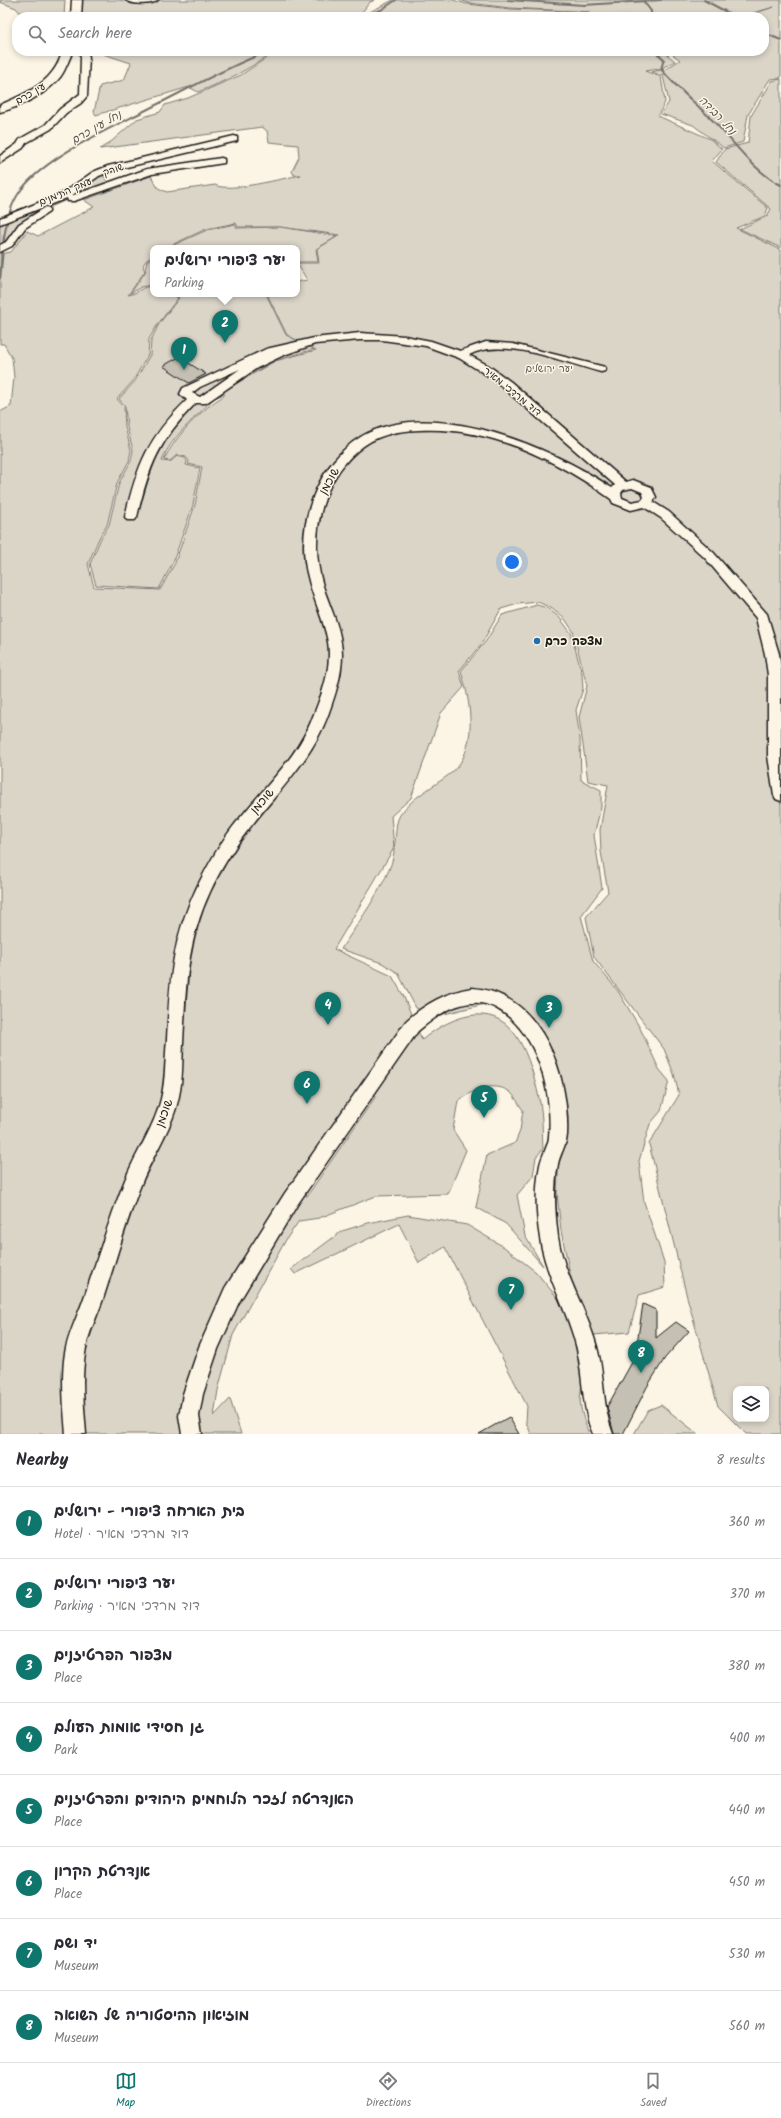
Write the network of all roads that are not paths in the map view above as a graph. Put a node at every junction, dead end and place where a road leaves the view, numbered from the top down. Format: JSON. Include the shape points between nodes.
{"nodes":[{"id":1,"x":77,"y":0,"type":"edge"},
{"id":2,"x":131,"y":0,"type":"edge"},
{"id":3,"x":153,"y":0,"type":"edge"},
{"id":4,"x":76,"y":12,"type":"edge"},
{"id":5,"x":65,"y":56,"type":"edge"},
{"id":6,"x":85,"y":56,"type":"edge"},
{"id":7,"x":0,"y":109,"type":"edge"},
{"id":8,"x":234,"y":139,"type":"dead end"},
{"id":9,"x":0,"y":160,"type":"edge"},
{"id":10,"x":221,"y":161,"type":"dead end"},
{"id":11,"x":0,"y":220,"type":"edge"},
{"id":12,"x":0,"y":249,"type":"edge"},
{"id":13,"x":460,"y":355,"type":"junction"},
{"id":14,"x":601,"y":370,"type":"dead end"},
{"id":15,"x":619,"y":491,"type":"junction"},
{"id":16,"x":646,"y":503,"type":"junction"},
{"id":17,"x":131,"y":517,"type":"dead end"},
{"id":18,"x":781,"y":795,"type":"edge"},
{"id":19,"x":76,"y":1434,"type":"edge"},
{"id":20,"x":192,"y":1434,"type":"edge"},
{"id":21,"x":603,"y":1434,"type":"edge"}],
"edges":[{"from":1,"to":4,"type":"main road"},
{"from":2,"to":3,"type":"main road"},
{"from":5,"to":7,"type":"main road","name":"עין כרם","via":[[49,82]]},
{"from":6,"to":9,"type":"street","via":[[84,94],[48,127],[23,140],[20,146]]},
{"from":8,"to":11,"type":"street","name":"שורק","via":[[111,168],[96,174],[66,195]]},
{"from":10,"to":12,"type":"street","name":"עמק התימנים","via":[[150,171],[66,201],[31,219]]},
{"from":13,"to":14,"type":"street","via":[[472,348],[486,345],[510,347]]},
{"from":13,"to":15,"type":"street","name":"דוד מרדכי מאיר","via":[[495,374]]},
{"from":13,"to":17,"type":"street","name":"דוד מרדכי מאיר","via":[[436,346],[387,337],[344,337],[270,351],[196,385],[187,390],[186,394],[194,399],[173,418],[152,447],[140,474]]},
{"from":15,"to":16,"type":"street","via":[[621,503],[631,506]]},
{"from":15,"to":16,"type":"street","via":[[638,485],[647,490],[650,497]]},
{"from":15,"to":19,"type":"street","name":"שוכמן","via":[[510,441],[471,429],[435,425],[378,432],[360,442],[331,474],[320,496],[310,537],[313,575],[335,646],[334,666],[325,704],[306,748],[243,824],[205,883],[197,902],[182,952],[171,1094],[166,1114],[134,1180],[75,1352]]},
{"from":16,"to":18,"type":"street","via":[[665,515],[709,555],[762,617],[775,675],[775,756]]},
{"from":20,"to":21,"type":"street","via":[[192,1394],[213,1336],[250,1263],[291,1199],[412,1026],[433,1008],[477,995],[502,1003],[525,1021],[536,1040],[553,1086],[559,1127],[556,1148],[549,1163],[547,1176],[549,1240],[563,1288],[588,1351],[595,1411]]}]}
